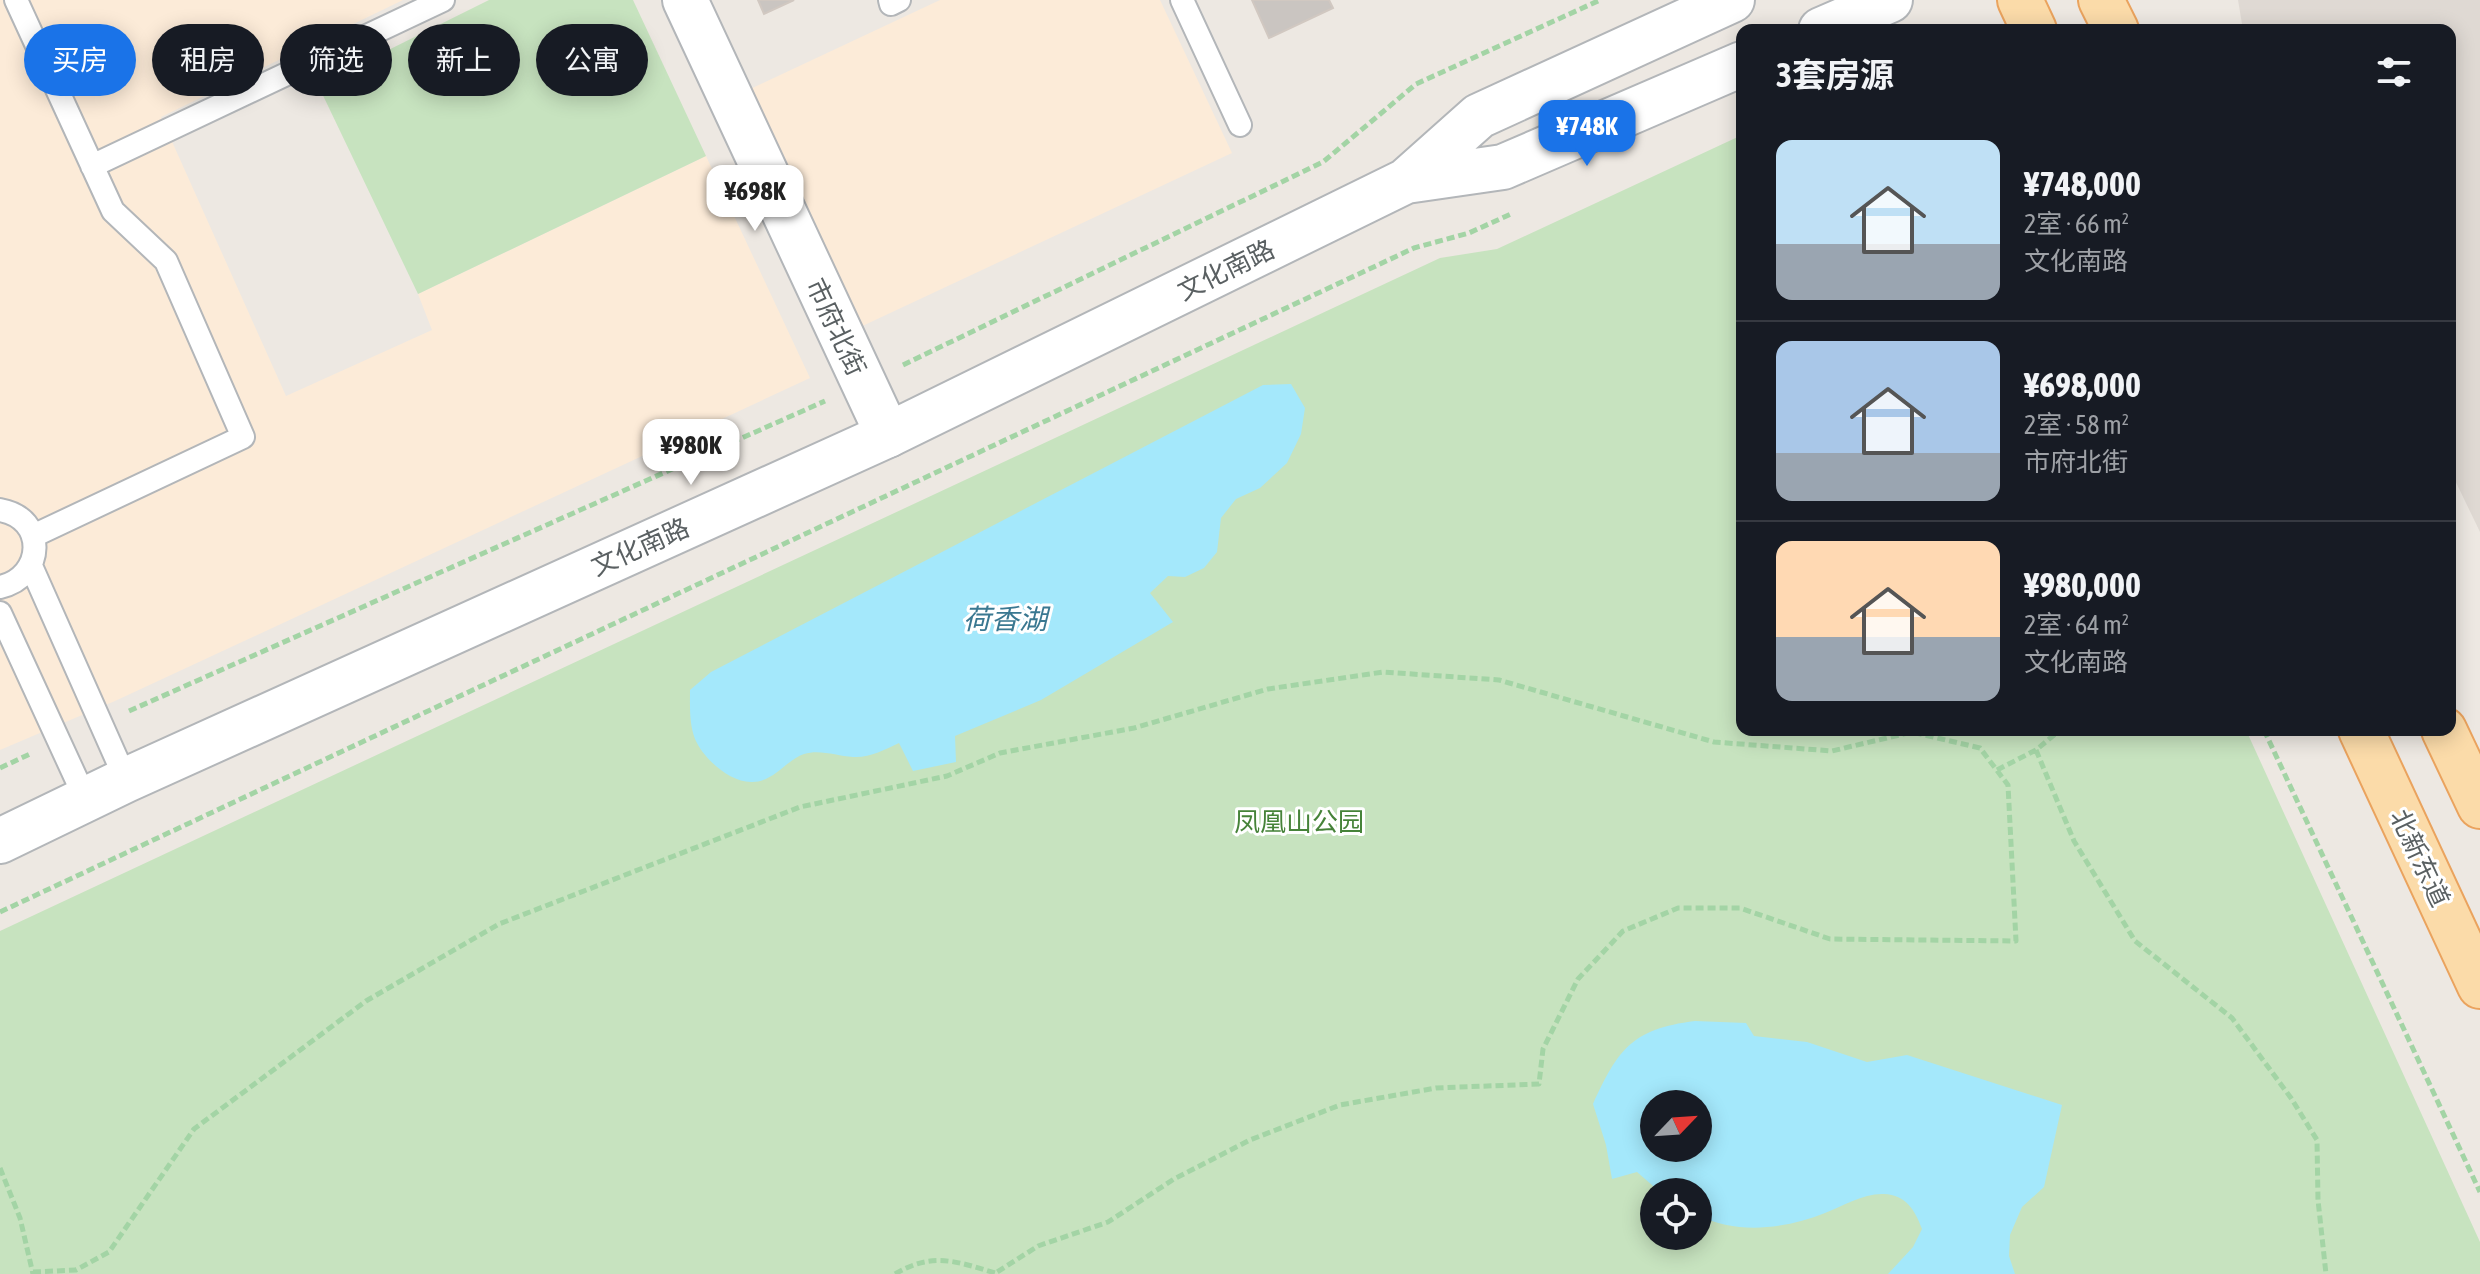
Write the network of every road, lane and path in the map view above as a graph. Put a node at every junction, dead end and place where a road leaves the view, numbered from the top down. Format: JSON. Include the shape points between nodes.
{"nodes":[{"id":1,"x":16,"y":0,"type":"edge"},
{"id":2,"x":443,"y":0,"type":"edge"},
{"id":3,"x":685,"y":0,"type":"edge"},
{"id":4,"x":890,"y":0,"type":"edge"},
{"id":5,"x":899,"y":0,"type":"edge"},
{"id":6,"x":1182,"y":0,"type":"edge"},
{"id":7,"x":1600,"y":0,"type":"edge"},
{"id":8,"x":1732,"y":0,"type":"edge"},
{"id":9,"x":1890,"y":0,"type":"edge"},
{"id":10,"x":2020,"y":0,"type":"edge"},
{"id":11,"x":2101,"y":0,"type":"edge"},
{"id":12,"x":1835,"y":24,"type":"edge"},
{"id":13,"x":2031,"y":24,"type":"edge"},
{"id":14,"x":2113,"y":24,"type":"edge"},
{"id":15,"x":1736,"y":67,"type":"edge"},
{"id":16,"x":1240,"y":125,"type":"dead end"},
{"id":17,"x":92,"y":166,"type":"junction"},
{"id":18,"x":1406,"y":181,"type":"junction"},
{"id":19,"x":1527,"y":206,"type":"dead end"},
{"id":20,"x":862,"y":385,"type":"junction"},
{"id":21,"x":888,"y":435,"type":"junction"},
{"id":22,"x":0,"y":510,"type":"edge"},
{"id":23,"x":33,"y":536,"type":"junction"},
{"id":24,"x":31,"y":566,"type":"junction"},
{"id":25,"x":0,"y":587,"type":"edge"},
{"id":26,"x":0,"y":613,"type":"edge"},
{"id":27,"x":100,"y":724,"type":"junction"},
{"id":28,"x":1895,"y":736,"type":"edge"},
{"id":29,"x":1929,"y":736,"type":"edge"},
{"id":30,"x":2053,"y":736,"type":"edge"},
{"id":31,"x":2267,"y":736,"type":"edge"},
{"id":32,"x":2364,"y":736,"type":"edge"},
{"id":33,"x":2447,"y":736,"type":"edge"},
{"id":34,"x":58,"y":741,"type":"junction"},
{"id":35,"x":2036,"y":750,"type":"junction"},
{"id":36,"x":0,"y":768,"type":"edge"},
{"id":37,"x":1997,"y":770,"type":"junction"},
{"id":38,"x":126,"y":780,"type":"junction"},
{"id":39,"x":86,"y":800,"type":"junction"},
{"id":40,"x":2480,"y":806,"type":"edge"},
{"id":41,"x":0,"y":841,"type":"edge"},
{"id":42,"x":0,"y":912,"type":"edge"},
{"id":43,"x":2480,"y":986,"type":"edge"},
{"id":44,"x":0,"y":1168,"type":"edge"},
{"id":45,"x":2480,"y":1192,"type":"edge"},
{"id":46,"x":33,"y":1273,"type":"edge"},
{"id":47,"x":995,"y":1273,"type":"edge"},
{"id":48,"x":895,"y":1274,"type":"edge"},
{"id":49,"x":2326,"y":1274,"type":"edge"}],
"edges":[{"from":1,"to":17,"type":"lane"},
{"from":2,"to":17,"type":"lane"},
{"from":3,"to":20,"type":"street","name":"市府北街"},
{"from":4,"to":5,"type":"lane"},
{"from":6,"to":16,"type":"lane"},
{"from":7,"to":20,"type":"path","via":[[1416,84],[1323,162]]},
{"from":8,"to":18,"type":"street","name":"文化南路","via":[[1479,116]]},
{"from":9,"to":12,"type":"street"},
{"from":10,"to":13,"type":"main road"},
{"from":11,"to":14,"type":"main road"},
{"from":15,"to":18,"type":"street","name":"文化南路","via":[[1503,167]]},
{"from":17,"to":23,"type":"lane","via":[[113,211],[166,261],[243,437]]},
{"from":18,"to":21,"type":"street","name":"文化南路"},
{"from":19,"to":42,"type":"path","via":[[1469,233],[1414,248]]},
{"from":20,"to":21,"type":"street","name":"市府北街"},
{"from":20,"to":27,"type":"path"},
{"from":21,"to":38,"type":"street","name":"文化南路"},
{"from":22,"to":23,"type":"lane","via":[[17,516]]},
{"from":23,"to":24,"type":"lane"},
{"from":24,"to":25,"type":"lane","via":[[13,584]]},
{"from":24,"to":27,"type":"lane"},
{"from":26,"to":34,"type":"lane"},
{"from":27,"to":38,"type":"lane"},
{"from":28,"to":46,"type":"path","via":[[1832,751],[1714,742],[1499,680],[1383,672],[1268,689],[1134,728],[1000,753],[947,776],[800,807],[499,924],[366,1001],[194,1129],[109,1252],[76,1270]]},
{"from":29,"to":37,"type":"path","via":[[1980,748]]},
{"from":30,"to":35,"type":"path"},
{"from":31,"to":45,"type":"path"},
{"from":32,"to":43,"type":"main road","name":"北新东道"},
{"from":33,"to":40,"type":"main road"},
{"from":34,"to":36,"type":"path"},
{"from":34,"to":39,"type":"lane"},
{"from":35,"to":37,"type":"path"},
{"from":35,"to":49,"type":"path","via":[[2074,841],[2135,941],[2232,1018],[2317,1140]]},
{"from":37,"to":47,"type":"path","via":[[2008,785],[2016,941],[1830,939],[1740,908],[1678,908],[1623,931],[1578,979],[1543,1049],[1539,1084],[1436,1088],[1340,1105],[1250,1140],[1174,1179],[1108,1222],[1038,1246]]},
{"from":38,"to":39,"type":"street","name":"文化南路"},
{"from":39,"to":41,"type":"street","name":"文化南路"},
{"from":44,"to":46,"type":"path","via":[[20,1218]]},
{"from":47,"to":48,"type":"path","via":[[937,1260],[915,1262]]}]}
